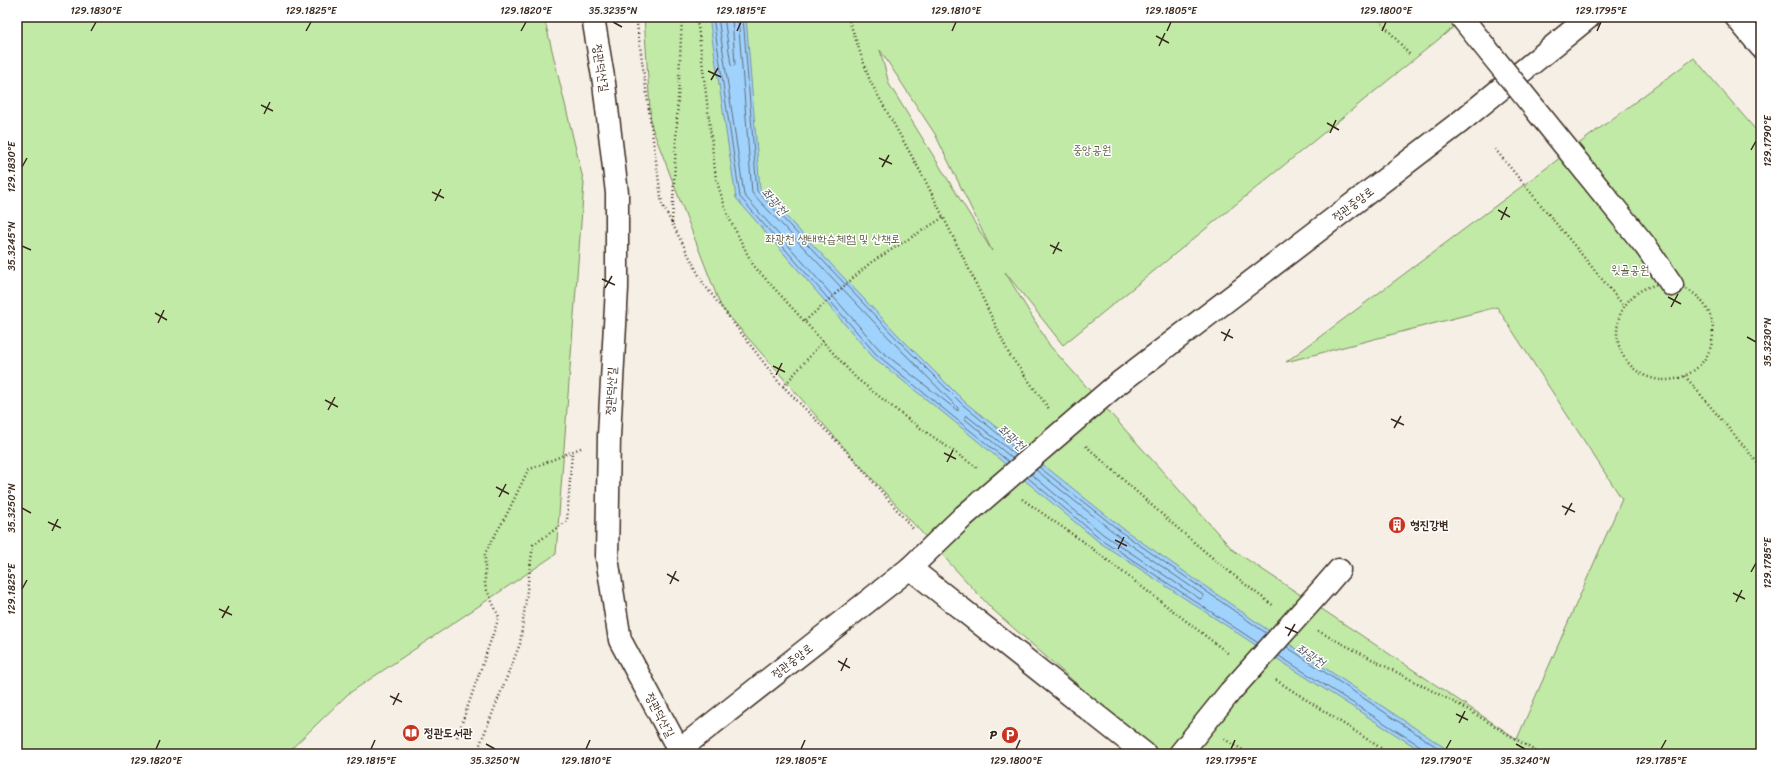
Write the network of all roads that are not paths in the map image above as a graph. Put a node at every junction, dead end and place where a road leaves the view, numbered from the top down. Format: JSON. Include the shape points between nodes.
{"nodes":[{"id":1,"x":593,"y":17,"type":"edge"},
{"id":2,"x":1461,"y":17,"type":"edge"},
{"id":3,"x":1589,"y":17,"type":"edge"},
{"id":4,"x":1736,"y":17,"type":"edge"},
{"id":5,"x":1761,"y":47,"type":"edge"},
{"id":6,"x":1672,"y":285,"type":"road end"},
{"id":7,"x":910,"y":568,"type":"junction"},
{"id":8,"x":1333,"y":578,"type":"dead end"},
{"id":9,"x":678,"y":753,"type":"edge"},
{"id":10,"x":1145,"y":754,"type":"edge"},
{"id":11,"x":1180,"y":754,"type":"edge"}],
"edges":[{"from":1,"to":9,"type":"street","name":"정관덕산길","via":[[617,193],[617,288],[609,436],[607,558],[620,640]]},
{"from":2,"to":6,"type":"street","bridge":true,"via":[[1647,248]]},
{"from":3,"to":7,"type":"street","name":"정관중앙로","bridge":true,"via":[[1460,122],[1115,386],[964,516]]},
{"from":4,"to":5,"type":"street"},
{"from":7,"to":9,"type":"street","name":"정관중앙로"},
{"from":7,"to":10,"type":"street"},
{"from":8,"to":11,"type":"street","bridge":true,"via":[[1230,692]]}]}
